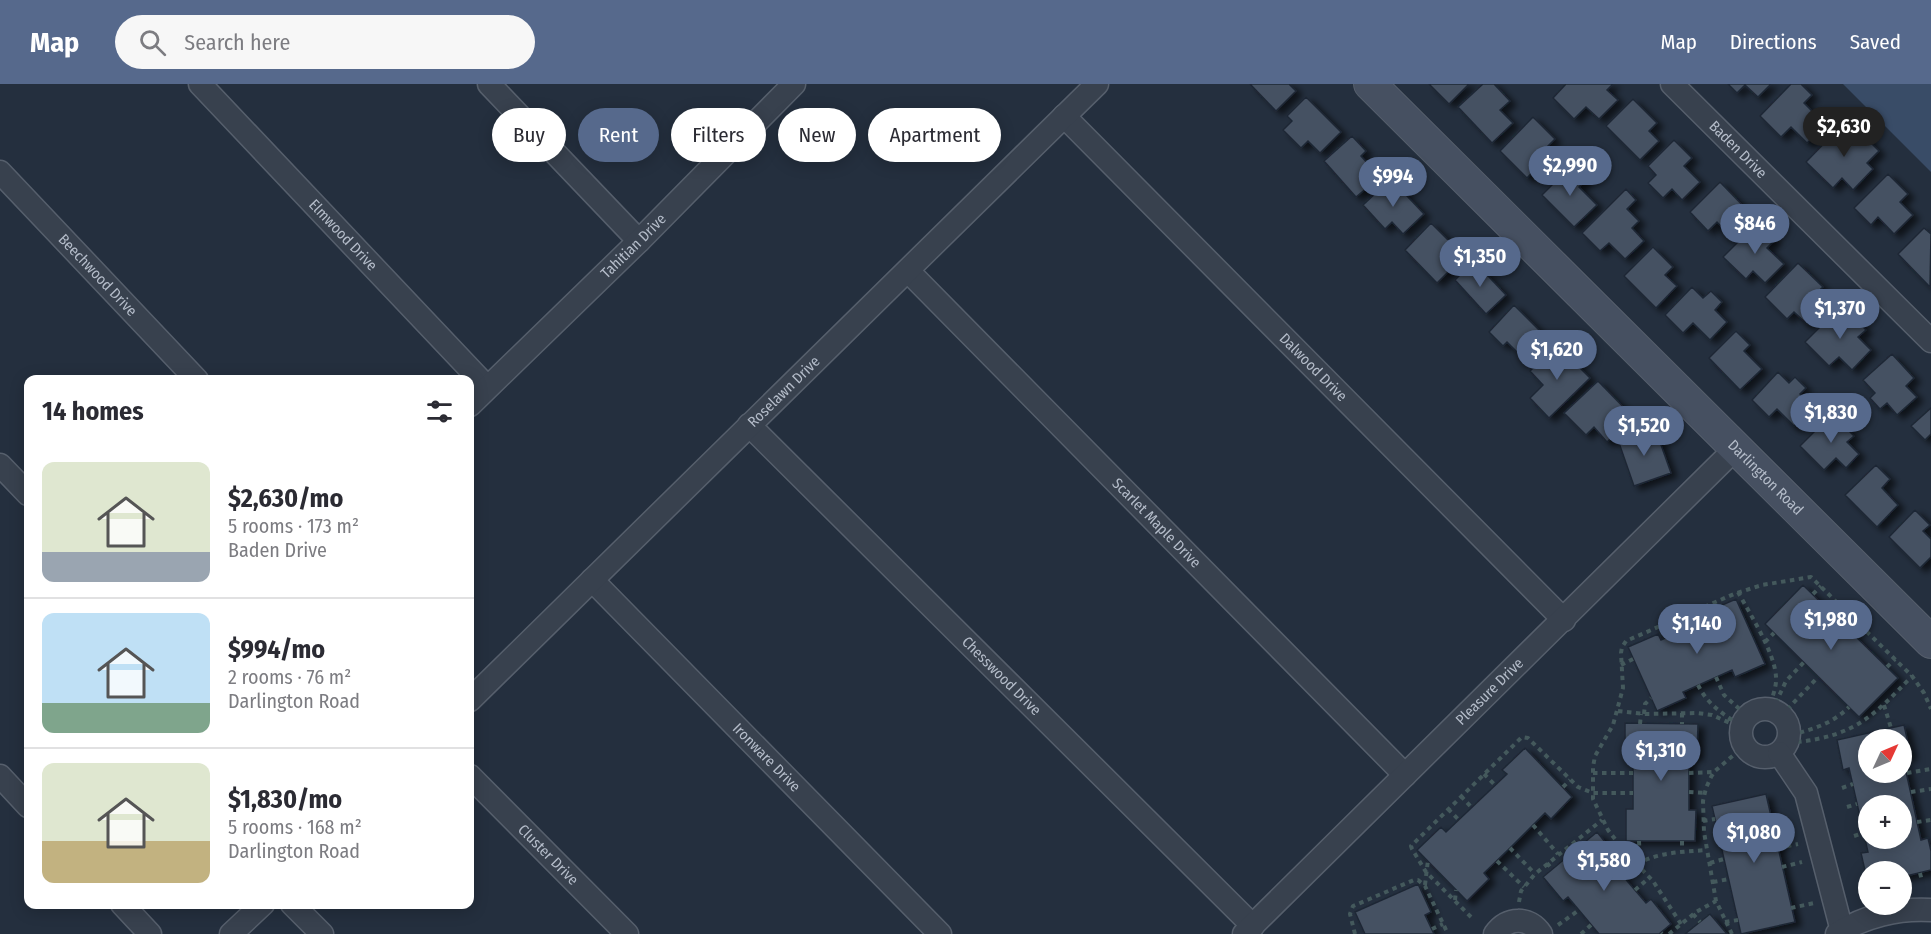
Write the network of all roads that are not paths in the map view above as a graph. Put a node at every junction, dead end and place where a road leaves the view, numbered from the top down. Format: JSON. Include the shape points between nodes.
{"nodes":[{"id":1,"x":200,"y":84,"type":"edge"},
{"id":2,"x":489,"y":84,"type":"edge"},
{"id":3,"x":1097,"y":84,"type":"edge"},
{"id":4,"x":1370,"y":84,"type":"edge"},
{"id":5,"x":1672,"y":84,"type":"edge"},
{"id":6,"x":785,"y":87,"type":"edge"},
{"id":7,"x":1064,"y":116,"type":"junction"},
{"id":8,"x":0,"y":172,"type":"edge"},
{"id":9,"x":639,"y":241,"type":"junction"},
{"id":10,"x":908,"y":271,"type":"junction"},
{"id":11,"x":1931,"y":341,"type":"edge"},
{"id":12,"x":192,"y":375,"type":"edge"},
{"id":13,"x":487,"y":387,"type":"junction"},
{"id":14,"x":474,"y":401,"type":"edge"},
{"id":15,"x":749,"y":425,"type":"junction"},
{"id":16,"x":1736,"y":448,"type":"junction"},
{"id":17,"x":0,"y":465,"type":"edge"},
{"id":18,"x":24,"y":490,"type":"edge"},
{"id":19,"x":591,"y":580,"type":"junction"},
{"id":20,"x":1564,"y":620,"type":"junction"},
{"id":21,"x":1931,"y":642,"type":"edge"},
{"id":22,"x":474,"y":696,"type":"edge"},
{"id":23,"x":1780,"y":728,"type":"junction"},
{"id":24,"x":0,"y":776,"type":"edge"},
{"id":25,"x":1405,"y":776,"type":"junction"},
{"id":26,"x":474,"y":780,"type":"edge"},
{"id":27,"x":24,"y":802,"type":"edge"},
{"id":28,"x":127,"y":909,"type":"edge"},
{"id":29,"x":258,"y":909,"type":"edge"},
{"id":30,"x":297,"y":909,"type":"edge"},
{"id":31,"x":1931,"y":910,"type":"edge"},
{"id":32,"x":1248,"y":930,"type":"edge"},
{"id":33,"x":1547,"y":931,"type":"edge"},
{"id":34,"x":1840,"y":932,"type":"edge"},
{"id":35,"x":150,"y":934,"type":"edge"},
{"id":36,"x":231,"y":934,"type":"edge"},
{"id":37,"x":322,"y":934,"type":"edge"},
{"id":38,"x":627,"y":934,"type":"edge"},
{"id":39,"x":940,"y":934,"type":"edge"},
{"id":40,"x":1495,"y":934,"type":"edge"}],
"edges":[{"from":1,"to":13,"type":"street","name":"Elmwood Drive"},
{"from":2,"to":9,"type":"street"},
{"from":3,"to":7,"type":"street","name":"Roselawn Drive"},
{"from":4,"to":16,"type":"street","name":"Darlington Road"},
{"from":5,"to":11,"type":"street","name":"Baden Drive"},
{"from":6,"to":9,"type":"street","name":"Tahitian Drive"},
{"from":7,"to":10,"type":"street","name":"Roselawn Drive"},
{"from":7,"to":20,"type":"street","name":"Dalwood Drive"},
{"from":8,"to":12,"type":"street","name":"Beechwood Drive"},
{"from":9,"to":13,"type":"street","name":"Tahitian Drive"},
{"from":10,"to":15,"type":"street","name":"Roselawn Drive"},
{"from":10,"to":25,"type":"street","name":"Scarlet Maple Drive"},
{"from":13,"to":14,"type":"street","name":"Tahitian Drive"},
{"from":15,"to":19,"type":"street","name":"Roselawn Drive"},
{"from":15,"to":32,"type":"street","name":"Chesswood Drive"},
{"from":16,"to":20,"type":"street","name":"Pleasure Drive"},
{"from":16,"to":21,"type":"street","name":"Darlington Road"},
{"from":17,"to":18,"type":"street"},
{"from":19,"to":22,"type":"street","name":"Roselawn Drive"},
{"from":19,"to":39,"type":"street","name":"Ironware Drive"},
{"from":20,"to":25,"type":"street","name":"Pleasure Drive"},
{"from":23,"to":23,"type":"street","via":[[1772,757],[1756,756],[1743,729],[1761,709]]},
{"from":23,"to":34,"type":"street","via":[[1806,793]]},
{"from":24,"to":27,"type":"street"},
{"from":25,"to":32,"type":"street","name":"Pleasure Drive"},
{"from":26,"to":38,"type":"street","name":"Cluster Drive"},
{"from":28,"to":35,"type":"street"},
{"from":29,"to":36,"type":"street"},
{"from":30,"to":37,"type":"street"},
{"from":31,"to":34,"type":"street","via":[[1886,914]]},
{"from":33,"to":40,"type":"street","via":[[1516,920],[1505,923]]}]}
